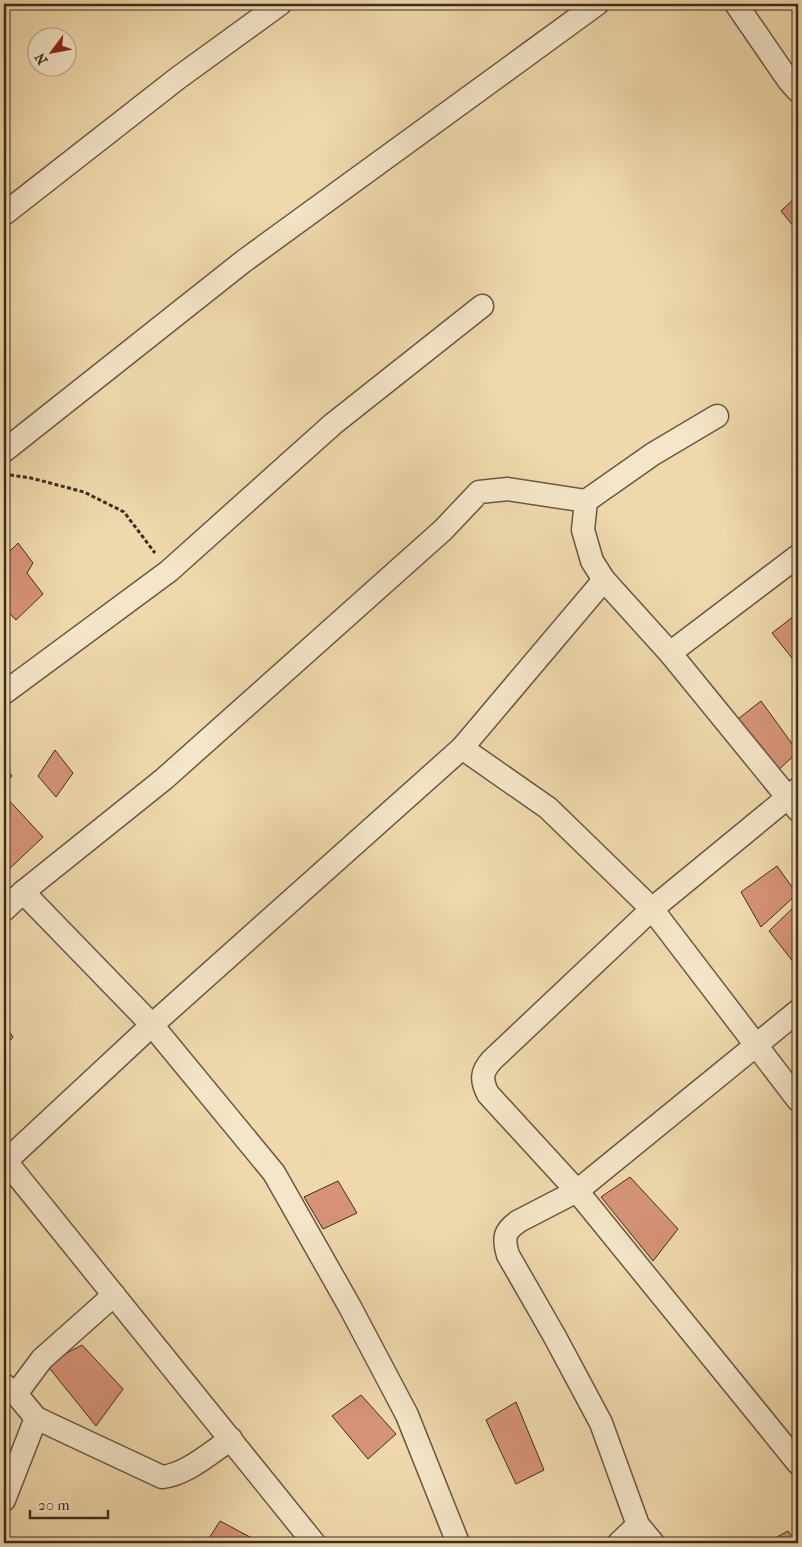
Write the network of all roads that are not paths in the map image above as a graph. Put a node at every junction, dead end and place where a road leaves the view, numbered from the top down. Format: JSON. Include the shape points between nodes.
{"nodes":[{"id":1,"x":280,"y":4,"type":"edge"},
{"id":2,"x":597,"y":4,"type":"edge"},
{"id":3,"x":736,"y":4,"type":"edge"},
{"id":4,"x":795,"y":82,"type":"edge"},
{"id":5,"x":4,"y":214,"type":"edge"},
{"id":6,"x":482,"y":306,"type":"dead end"},
{"id":7,"x":717,"y":416,"type":"dead end"},
{"id":8,"x":4,"y":451,"type":"edge"},
{"id":9,"x":586,"y":501,"type":"junction"},
{"id":10,"x":798,"y":556,"type":"edge"},
{"id":11,"x":604,"y":580,"type":"junction"},
{"id":12,"x":670,"y":653,"type":"junction"},
{"id":13,"x":4,"y":693,"type":"edge"},
{"id":14,"x":462,"y":748,"type":"junction"},
{"id":15,"x":795,"y":798,"type":"edge"},
{"id":16,"x":23,"y":892,"type":"junction"},
{"id":17,"x":652,"y":909,"type":"junction"},
{"id":18,"x":4,"y":910,"type":"edge"},
{"id":19,"x":798,"y":1011,"type":"edge"},
{"id":20,"x":152,"y":1025,"type":"junction"},
{"id":21,"x":758,"y":1046,"type":"junction"},
{"id":22,"x":798,"y":1100,"type":"edge"},
{"id":23,"x":5,"y":1160,"type":"edge"},
{"id":24,"x":577,"y":1192,"type":"junction"},
{"id":25,"x":114,"y":1295,"type":"junction"},
{"id":26,"x":10,"y":1389,"type":"edge"},
{"id":27,"x":36,"y":1418,"type":"junction"},
{"id":28,"x":231,"y":1439,"type":"junction"},
{"id":29,"x":798,"y":1463,"type":"edge"},
{"id":30,"x":4,"y":1500,"type":"edge"},
{"id":31,"x":638,"y":1525,"type":"junction"},
{"id":32,"x":314,"y":1543,"type":"edge"},
{"id":33,"x":458,"y":1543,"type":"edge"},
{"id":34,"x":619,"y":1543,"type":"edge"},
{"id":35,"x":653,"y":1543,"type":"edge"}],
"edges":[{"from":1,"to":5,"type":"street","via":[[178,78]]},
{"from":2,"to":8,"type":"street","via":[[244,260]]},
{"from":3,"to":4,"type":"street"},
{"from":6,"to":13,"type":"street","via":[[333,424],[169,571]]},
{"from":7,"to":9,"type":"street","via":[[653,454]]},
{"from":9,"to":11,"type":"street","via":[[583,530],[592,561]]},
{"from":9,"to":16,"type":"street","via":[[508,489],[478,492],[443,530],[164,779]]},
{"from":10,"to":12,"type":"street"},
{"from":11,"to":12,"type":"street"},
{"from":11,"to":14,"type":"street"},
{"from":12,"to":15,"type":"street"},
{"from":14,"to":17,"type":"street","via":[[548,808]]},
{"from":14,"to":20,"type":"street"},
{"from":15,"to":17,"type":"street"},
{"from":16,"to":18,"type":"street"},
{"from":16,"to":20,"type":"street"},
{"from":17,"to":21,"type":"street"},
{"from":17,"to":24,"type":"street","via":[[492,1060],[482,1076],[488,1094]]},
{"from":19,"to":21,"type":"street"},
{"from":20,"to":23,"type":"street"},
{"from":20,"to":33,"type":"street","via":[[274,1173],[289,1198],[407,1415]]},
{"from":21,"to":22,"type":"street"},
{"from":21,"to":24,"type":"street"},
{"from":23,"to":25,"type":"street"},
{"from":24,"to":29,"type":"street"},
{"from":24,"to":31,"type":"street","via":[[511,1226],[506,1233],[505,1244],[508,1255],[601,1423]]},
{"from":25,"to":26,"type":"street"},
{"from":25,"to":28,"type":"street"},
{"from":26,"to":27,"type":"street"},
{"from":27,"to":28,"type":"street","via":[[162,1477],[182,1472]]},
{"from":27,"to":30,"type":"street"},
{"from":28,"to":32,"type":"street"},
{"from":31,"to":34,"type":"street"},
{"from":31,"to":35,"type":"street"}]}
